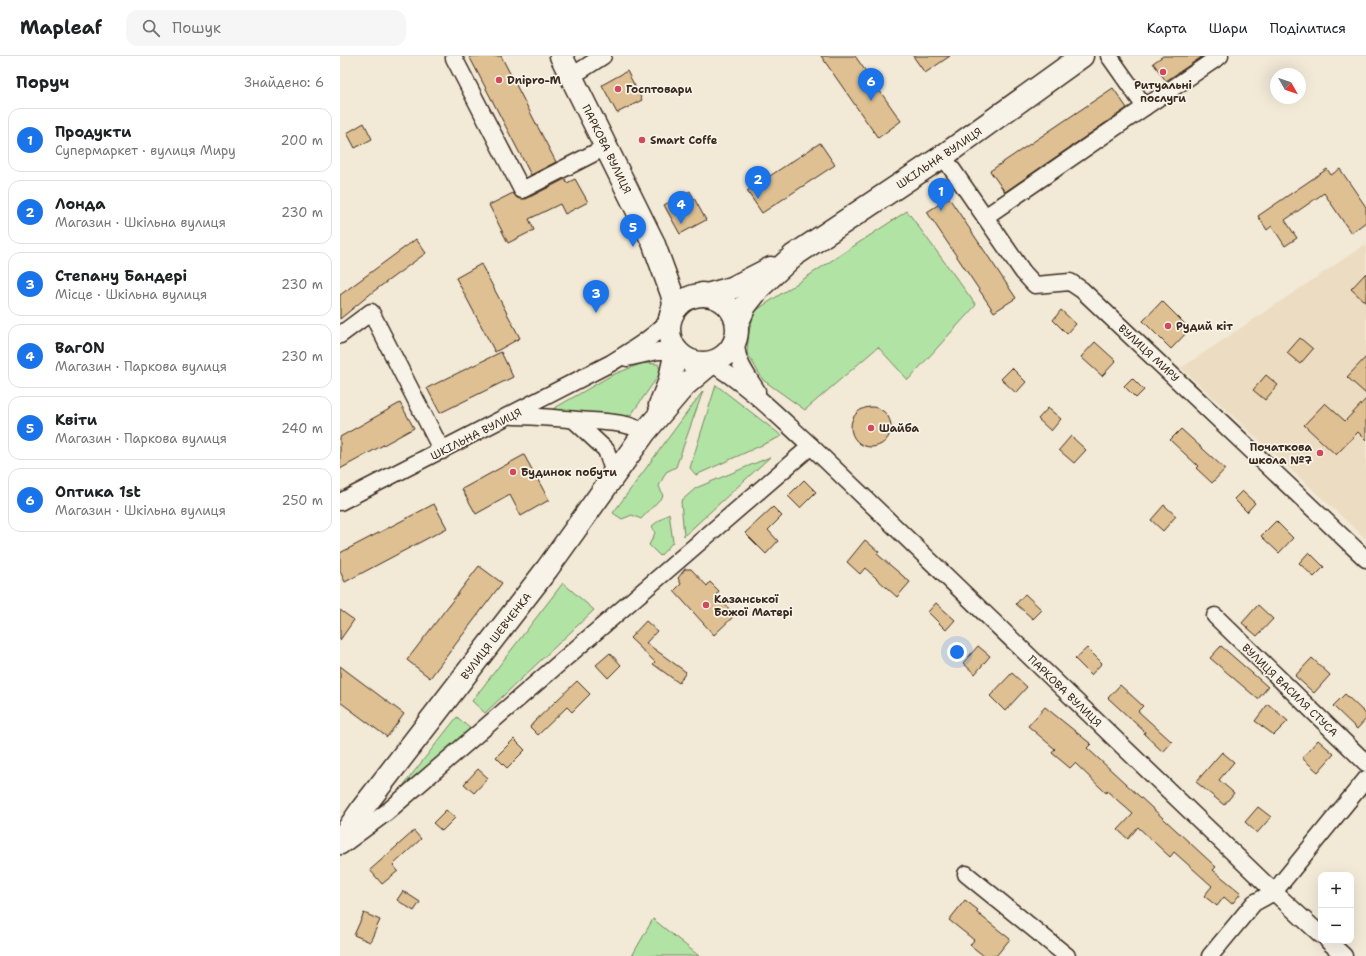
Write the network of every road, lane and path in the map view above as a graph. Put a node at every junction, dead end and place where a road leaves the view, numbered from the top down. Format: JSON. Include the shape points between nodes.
{"nodes":[{"id":1,"x":561,"y":56,"type":"edge"},
{"id":2,"x":603,"y":56,"type":"edge"},
{"id":3,"x":1082,"y":56,"type":"edge"},
{"id":4,"x":1109,"y":56,"type":"edge"},
{"id":5,"x":1220,"y":56,"type":"edge"},
{"id":6,"x":454,"y":58,"type":"dead end"},
{"id":7,"x":572,"y":76,"type":"junction"},
{"id":8,"x":1145,"y":107,"type":"junction"},
{"id":9,"x":606,"y":147,"type":"junction"},
{"id":10,"x":943,"y":156,"type":"junction"},
{"id":11,"x":985,"y":217,"type":"junction"},
{"id":12,"x":653,"y":242,"type":"junction"},
{"id":13,"x":794,"y":256,"type":"junction"},
{"id":14,"x":706,"y":295,"type":"junction"},
{"id":15,"x":670,"y":319,"type":"junction"},
{"id":16,"x":736,"y":332,"type":"junction"},
{"id":17,"x":340,"y":335,"type":"edge"},
{"id":18,"x":676,"y":351,"type":"junction"},
{"id":19,"x":611,"y":363,"type":"junction"},
{"id":20,"x":711,"y":363,"type":"junction"},
{"id":21,"x":763,"y":401,"type":"junction"},
{"id":22,"x":510,"y":416,"type":"junction"},
{"id":23,"x":574,"y":420,"type":"junction"},
{"id":24,"x":647,"y":430,"type":"junction"},
{"id":25,"x":810,"y":446,"type":"junction"},
{"id":26,"x":442,"y":451,"type":"junction"},
{"id":27,"x":608,"y":486,"type":"junction"},
{"id":28,"x":340,"y":502,"type":"edge"},
{"id":29,"x":1366,"y":559,"type":"edge"},
{"id":30,"x":1215,"y":616,"type":"dead end"},
{"id":31,"x":1366,"y":763,"type":"edge"},
{"id":32,"x":1366,"y":779,"type":"edge"},
{"id":33,"x":340,"y":841,"type":"edge"},
{"id":34,"x":340,"y":847,"type":"edge"},
{"id":35,"x":966,"y":874,"type":"dead end"},
{"id":36,"x":1274,"y":892,"type":"junction"},
{"id":37,"x":1318,"y":932,"type":"edge"},
{"id":38,"x":1331,"y":944,"type":"edge"},
{"id":39,"x":1067,"y":956,"type":"edge"},
{"id":40,"x":1210,"y":956,"type":"edge"},
{"id":41,"x":1344,"y":956,"type":"edge"}],
"edges":[{"from":1,"to":7,"type":"main road","name":"ПАРКОВА ВУЛИЦЯ"},
{"from":2,"to":7,"type":"street"},
{"from":3,"to":10,"type":"main road","name":"ШКІЛЬНА ВУЛИЦЯ"},
{"from":4,"to":8,"type":"street"},
{"from":5,"to":8,"type":"street"},
{"from":6,"to":9,"type":"street","via":[[522,190]]},
{"from":7,"to":9,"type":"main road","name":"ПАРКОВА ВУЛИЦЯ"},
{"from":8,"to":11,"type":"street"},
{"from":9,"to":12,"type":"main road","name":"ПАРКОВА ВУЛИЦЯ"},
{"from":10,"to":11,"type":"street","name":"ВУЛИЦЯ МИРУ"},
{"from":10,"to":13,"type":"main road","name":"ШКІЛЬНА ВУЛИЦЯ"},
{"from":11,"to":29,"type":"street","name":"ВУЛИЦЯ МИРУ","via":[[1035,285],[1070,282],[1082,290]]},
{"from":12,"to":14,"type":"main road","name":"ПАРКОВА ВУЛИЦЯ","via":[[694,292]]},
{"from":12,"to":15,"type":"main road","name":"ПАРКОВА ВУЛИЦЯ","via":[[672,294],[674,304]]},
{"from":13,"to":14,"type":"main road","name":"ШКІЛЬНА ВУЛИЦЯ","via":[[732,288]]},
{"from":13,"to":16,"type":"main road","name":"ШКІЛЬНА ВУЛИЦЯ","via":[[760,287],[744,306]]},
{"from":14,"to":15,"type":"main road","via":[[686,299],[676,308]]},
{"from":14,"to":16,"type":"main road","via":[[726,304],[735,317]]},
{"from":15,"to":18,"type":"main road","via":[[668,335]]},
{"from":15,"to":19,"type":"street","via":[[661,329]]},
{"from":16,"to":20,"type":"main road","via":[[729,352]]},
{"from":16,"to":21,"type":"street","via":[[736,352],[740,365]]},
{"from":17,"to":26,"type":"street","via":[[371,312]]},
{"from":18,"to":19,"type":"street","via":[[658,351]]},
{"from":18,"to":20,"type":"main road","via":[[691,362]]},
{"from":18,"to":24,"type":"main road","name":"ВУЛИЦЯ ШЕВЧЕНКА","via":[[669,383]]},
{"from":19,"to":22,"type":"street","name":"ШКІЛЬНА ВУЛИЦЯ"},
{"from":20,"to":21,"type":"street"},
{"from":20,"to":24,"type":"main road","name":"ВУЛИЦЯ ШЕВЧЕНКА","via":[[685,385]]},
{"from":21,"to":25,"type":"street","name":"ПАРКОВА ВУЛИЦЯ"},
{"from":22,"to":23,"type":"street"},
{"from":22,"to":26,"type":"street","name":"ШКІЛЬНА ВУЛИЦЯ"},
{"from":23,"to":24,"type":"street","via":[[634,426]]},
{"from":23,"to":27,"type":"street","via":[[606,450],[612,466]]},
{"from":24,"to":27,"type":"main road","name":"ВУЛИЦЯ ШЕВЧЕНКА"},
{"from":25,"to":34,"type":"street","via":[[393,807]]},
{"from":25,"to":36,"type":"street","name":"ПАРКОВА ВУЛИЦЯ"},
{"from":26,"to":28,"type":"street","name":"ШКІЛЬНА ВУЛИЦЯ"},
{"from":27,"to":33,"type":"main road","name":"ВУЛИЦЯ ШЕВЧЕНКА"},
{"from":30,"to":31,"type":"street","name":"ВУЛИЦЯ ВАСИЛЯ СТУСА"},
{"from":32,"to":36,"type":"street"},
{"from":35,"to":39,"type":"street"},
{"from":36,"to":37,"type":"street","name":"ПАРКОВА ВУЛИЦЯ"},
{"from":36,"to":40,"type":"street","via":[[1254,903]]},
{"from":38,"to":41,"type":"street"}]}
